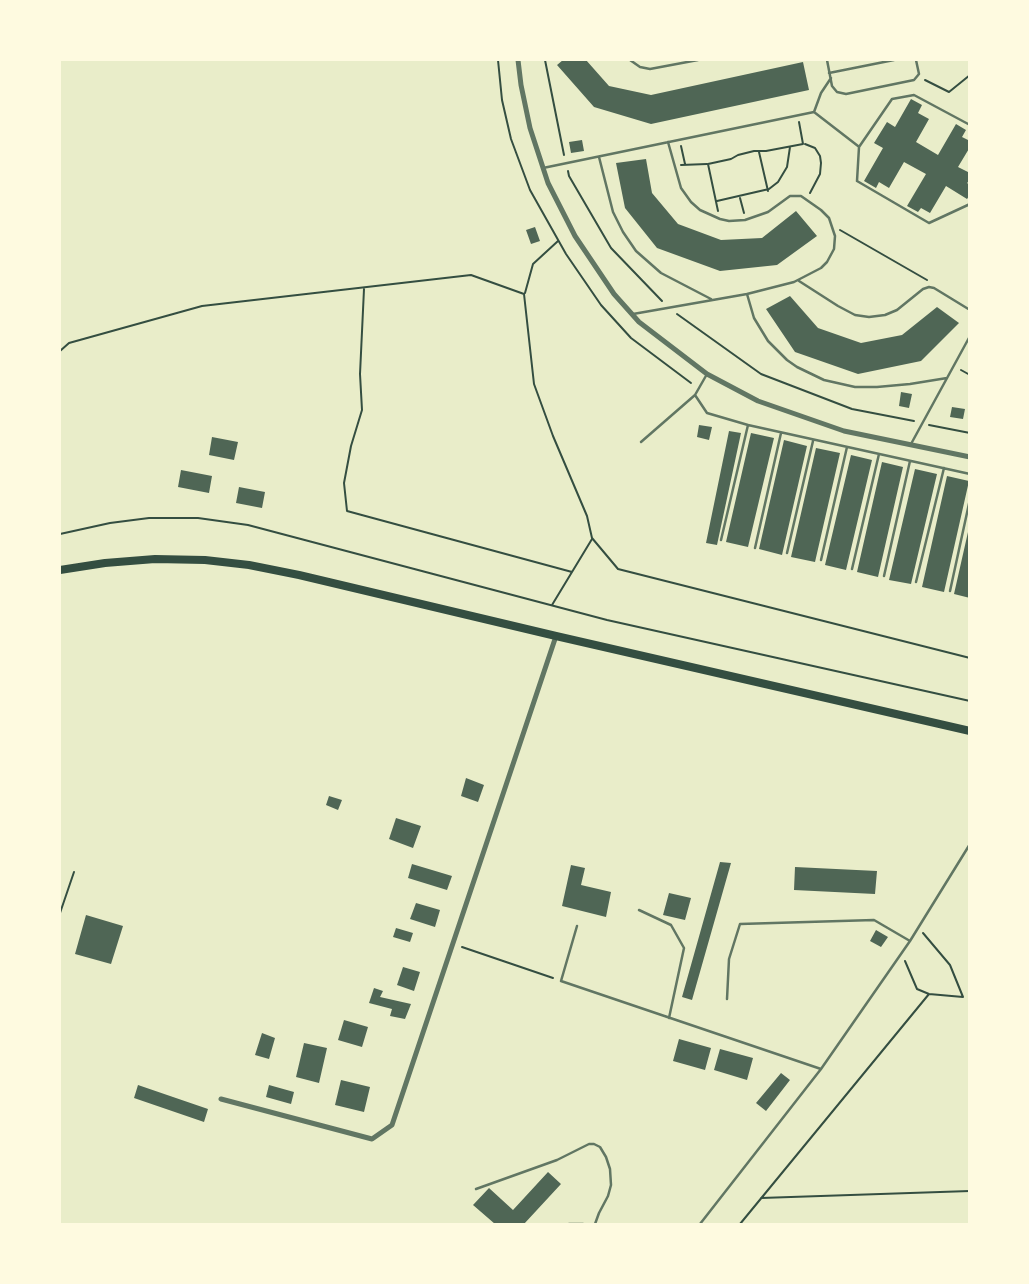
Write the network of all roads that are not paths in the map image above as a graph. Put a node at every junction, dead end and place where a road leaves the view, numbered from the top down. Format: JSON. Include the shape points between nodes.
{"nodes":[{"id":1,"x":518,"y":60,"type":"edge"},
{"id":2,"x":630,"y":60,"type":"edge"},
{"id":3,"x":698,"y":60,"type":"edge"},
{"id":4,"x":827,"y":60,"type":"edge"},
{"id":5,"x":894,"y":60,"type":"edge"},
{"id":6,"x":916,"y":60,"type":"edge"},
{"id":7,"x":830,"y":72,"type":"junction"},
{"id":8,"x":831,"y":78,"type":"junction"},
{"id":9,"x":814,"y":112,"type":"junction"},
{"id":10,"x":970,"y":125,"type":"edge"},
{"id":11,"x":668,"y":142,"type":"junction"},
{"id":12,"x":859,"y":147,"type":"junction"},
{"id":13,"x":599,"y":157,"type":"junction"},
{"id":14,"x":542,"y":168,"type":"junction"},
{"id":15,"x":970,"y":204,"type":"edge"},
{"id":16,"x":799,"y":281,"type":"junction"},
{"id":17,"x":747,"y":294,"type":"junction"},
{"id":18,"x":713,"y":300,"type":"junction"},
{"id":19,"x":970,"y":310,"type":"edge"},
{"id":20,"x":633,"y":314,"type":"junction"},
{"id":21,"x":970,"y":336,"type":"edge"},
{"id":22,"x":707,"y":374,"type":"junction"},
{"id":23,"x":947,"y":378,"type":"junction"},
{"id":24,"x":695,"y":395,"type":"junction"},
{"id":25,"x":748,"y":425,"type":"junction"},
{"id":26,"x":781,"y":433,"type":"junction"},
{"id":27,"x":814,"y":440,"type":"junction"},
{"id":28,"x":641,"y":442,"type":"dead end"},
{"id":29,"x":911,"y":445,"type":"junction"},
{"id":30,"x":847,"y":447,"type":"junction"},
{"id":31,"x":879,"y":454,"type":"junction"},
{"id":32,"x":970,"y":457,"type":"edge"},
{"id":33,"x":910,"y":461,"type":"junction"},
{"id":34,"x":944,"y":468,"type":"junction"},
{"id":35,"x":970,"y":474,"type":"edge"},
{"id":36,"x":970,"y":499,"type":"edge"},
{"id":37,"x":721,"y":540,"type":"dead end"},
{"id":38,"x":755,"y":548,"type":"dead end"},
{"id":39,"x":787,"y":553,"type":"dead end"},
{"id":40,"x":821,"y":560,"type":"dead end"},
{"id":41,"x":852,"y":569,"type":"dead end"},
{"id":42,"x":60,"y":570,"type":"edge"},
{"id":43,"x":884,"y":576,"type":"dead end"},
{"id":44,"x":916,"y":582,"type":"dead end"},
{"id":45,"x":950,"y":591,"type":"dead end"},
{"id":46,"x":556,"y":636,"type":"junction"},
{"id":47,"x":970,"y":731,"type":"edge"},
{"id":48,"x":970,"y":844,"type":"edge"},
{"id":49,"x":639,"y":910,"type":"dead end"},
{"id":50,"x":577,"y":926,"type":"dead end"},
{"id":51,"x":910,"y":941,"type":"junction"},
{"id":52,"x":727,"y":999,"type":"dead end"},
{"id":53,"x":669,"y":1018,"type":"junction"},
{"id":54,"x":821,"y":1069,"type":"junction"},
{"id":55,"x":221,"y":1099,"type":"dead end"},
{"id":56,"x":476,"y":1189,"type":"dead end"},
{"id":57,"x":569,"y":1224,"type":"edge"},
{"id":58,"x":583,"y":1224,"type":"edge"},
{"id":59,"x":595,"y":1224,"type":"edge"},
{"id":60,"x":700,"y":1224,"type":"edge"}],
"edges":[{"from":1,"to":14,"type":"street"},
{"from":2,"to":3,"type":"lane","via":[[650,69]]},
{"from":4,"to":7,"type":"lane"},
{"from":5,"to":7,"type":"lane"},
{"from":6,"to":8,"type":"lane","via":[[918,76],[911,81],[846,94],[835,90]]},
{"from":7,"to":8,"type":"lane"},
{"from":8,"to":9,"type":"lane"},
{"from":9,"to":11,"type":"lane"},
{"from":9,"to":12,"type":"lane"},
{"from":10,"to":12,"type":"lane","via":[[914,95],[892,99]]},
{"from":11,"to":13,"type":"lane"},
{"from":11,"to":16,"type":"lane","via":[[681,188],[700,210],[720,219],[745,220],[798,196],[826,214],[835,242],[831,255],[821,268]]},
{"from":12,"to":15,"type":"lane","via":[[857,181],[929,223]]},
{"from":13,"to":14,"type":"lane"},
{"from":13,"to":18,"type":"lane","via":[[613,212],[632,246],[661,273]]},
{"from":14,"to":20,"type":"street","via":[[575,236]]},
{"from":16,"to":17,"type":"lane"},
{"from":16,"to":19,"type":"lane","via":[[855,315],[886,315],[929,287]]},
{"from":17,"to":18,"type":"lane"},
{"from":17,"to":23,"type":"lane","via":[[754,318],[772,346],[797,367],[824,380],[877,387]]},
{"from":18,"to":20,"type":"lane"},
{"from":20,"to":22,"type":"street"},
{"from":21,"to":23,"type":"lane"},
{"from":22,"to":24,"type":"lane"},
{"from":22,"to":29,"type":"street","via":[[758,401],[844,431]]},
{"from":23,"to":29,"type":"lane"},
{"from":24,"to":25,"type":"lane","via":[[707,413]]},
{"from":24,"to":28,"type":"lane"},
{"from":25,"to":26,"type":"lane"},
{"from":25,"to":37,"type":"lane"},
{"from":26,"to":27,"type":"lane"},
{"from":26,"to":38,"type":"lane"},
{"from":27,"to":30,"type":"lane"},
{"from":27,"to":39,"type":"lane"},
{"from":29,"to":32,"type":"street"},
{"from":30,"to":31,"type":"lane"},
{"from":30,"to":40,"type":"lane"},
{"from":31,"to":33,"type":"lane"},
{"from":31,"to":41,"type":"lane"},
{"from":33,"to":34,"type":"lane"},
{"from":33,"to":43,"type":"lane"},
{"from":34,"to":35,"type":"lane"},
{"from":34,"to":44,"type":"lane"},
{"from":36,"to":45,"type":"lane"},
{"from":42,"to":46,"type":"main road","via":[[155,559],[248,565]]},
{"from":46,"to":47,"type":"main road"},
{"from":46,"to":55,"type":"street","via":[[392,1125],[372,1139]]},
{"from":48,"to":51,"type":"lane"},
{"from":49,"to":53,"type":"lane","via":[[671,925],[684,948]]},
{"from":50,"to":53,"type":"lane","via":[[561,981]]},
{"from":51,"to":52,"type":"lane","via":[[874,920],[740,925],[729,959]]},
{"from":51,"to":54,"type":"lane"},
{"from":53,"to":54,"type":"lane"},
{"from":54,"to":60,"type":"lane"},
{"from":56,"to":59,"type":"lane","via":[[594,1144],[606,1157],[611,1177]]},
{"from":57,"to":58,"type":"lane"}]}
